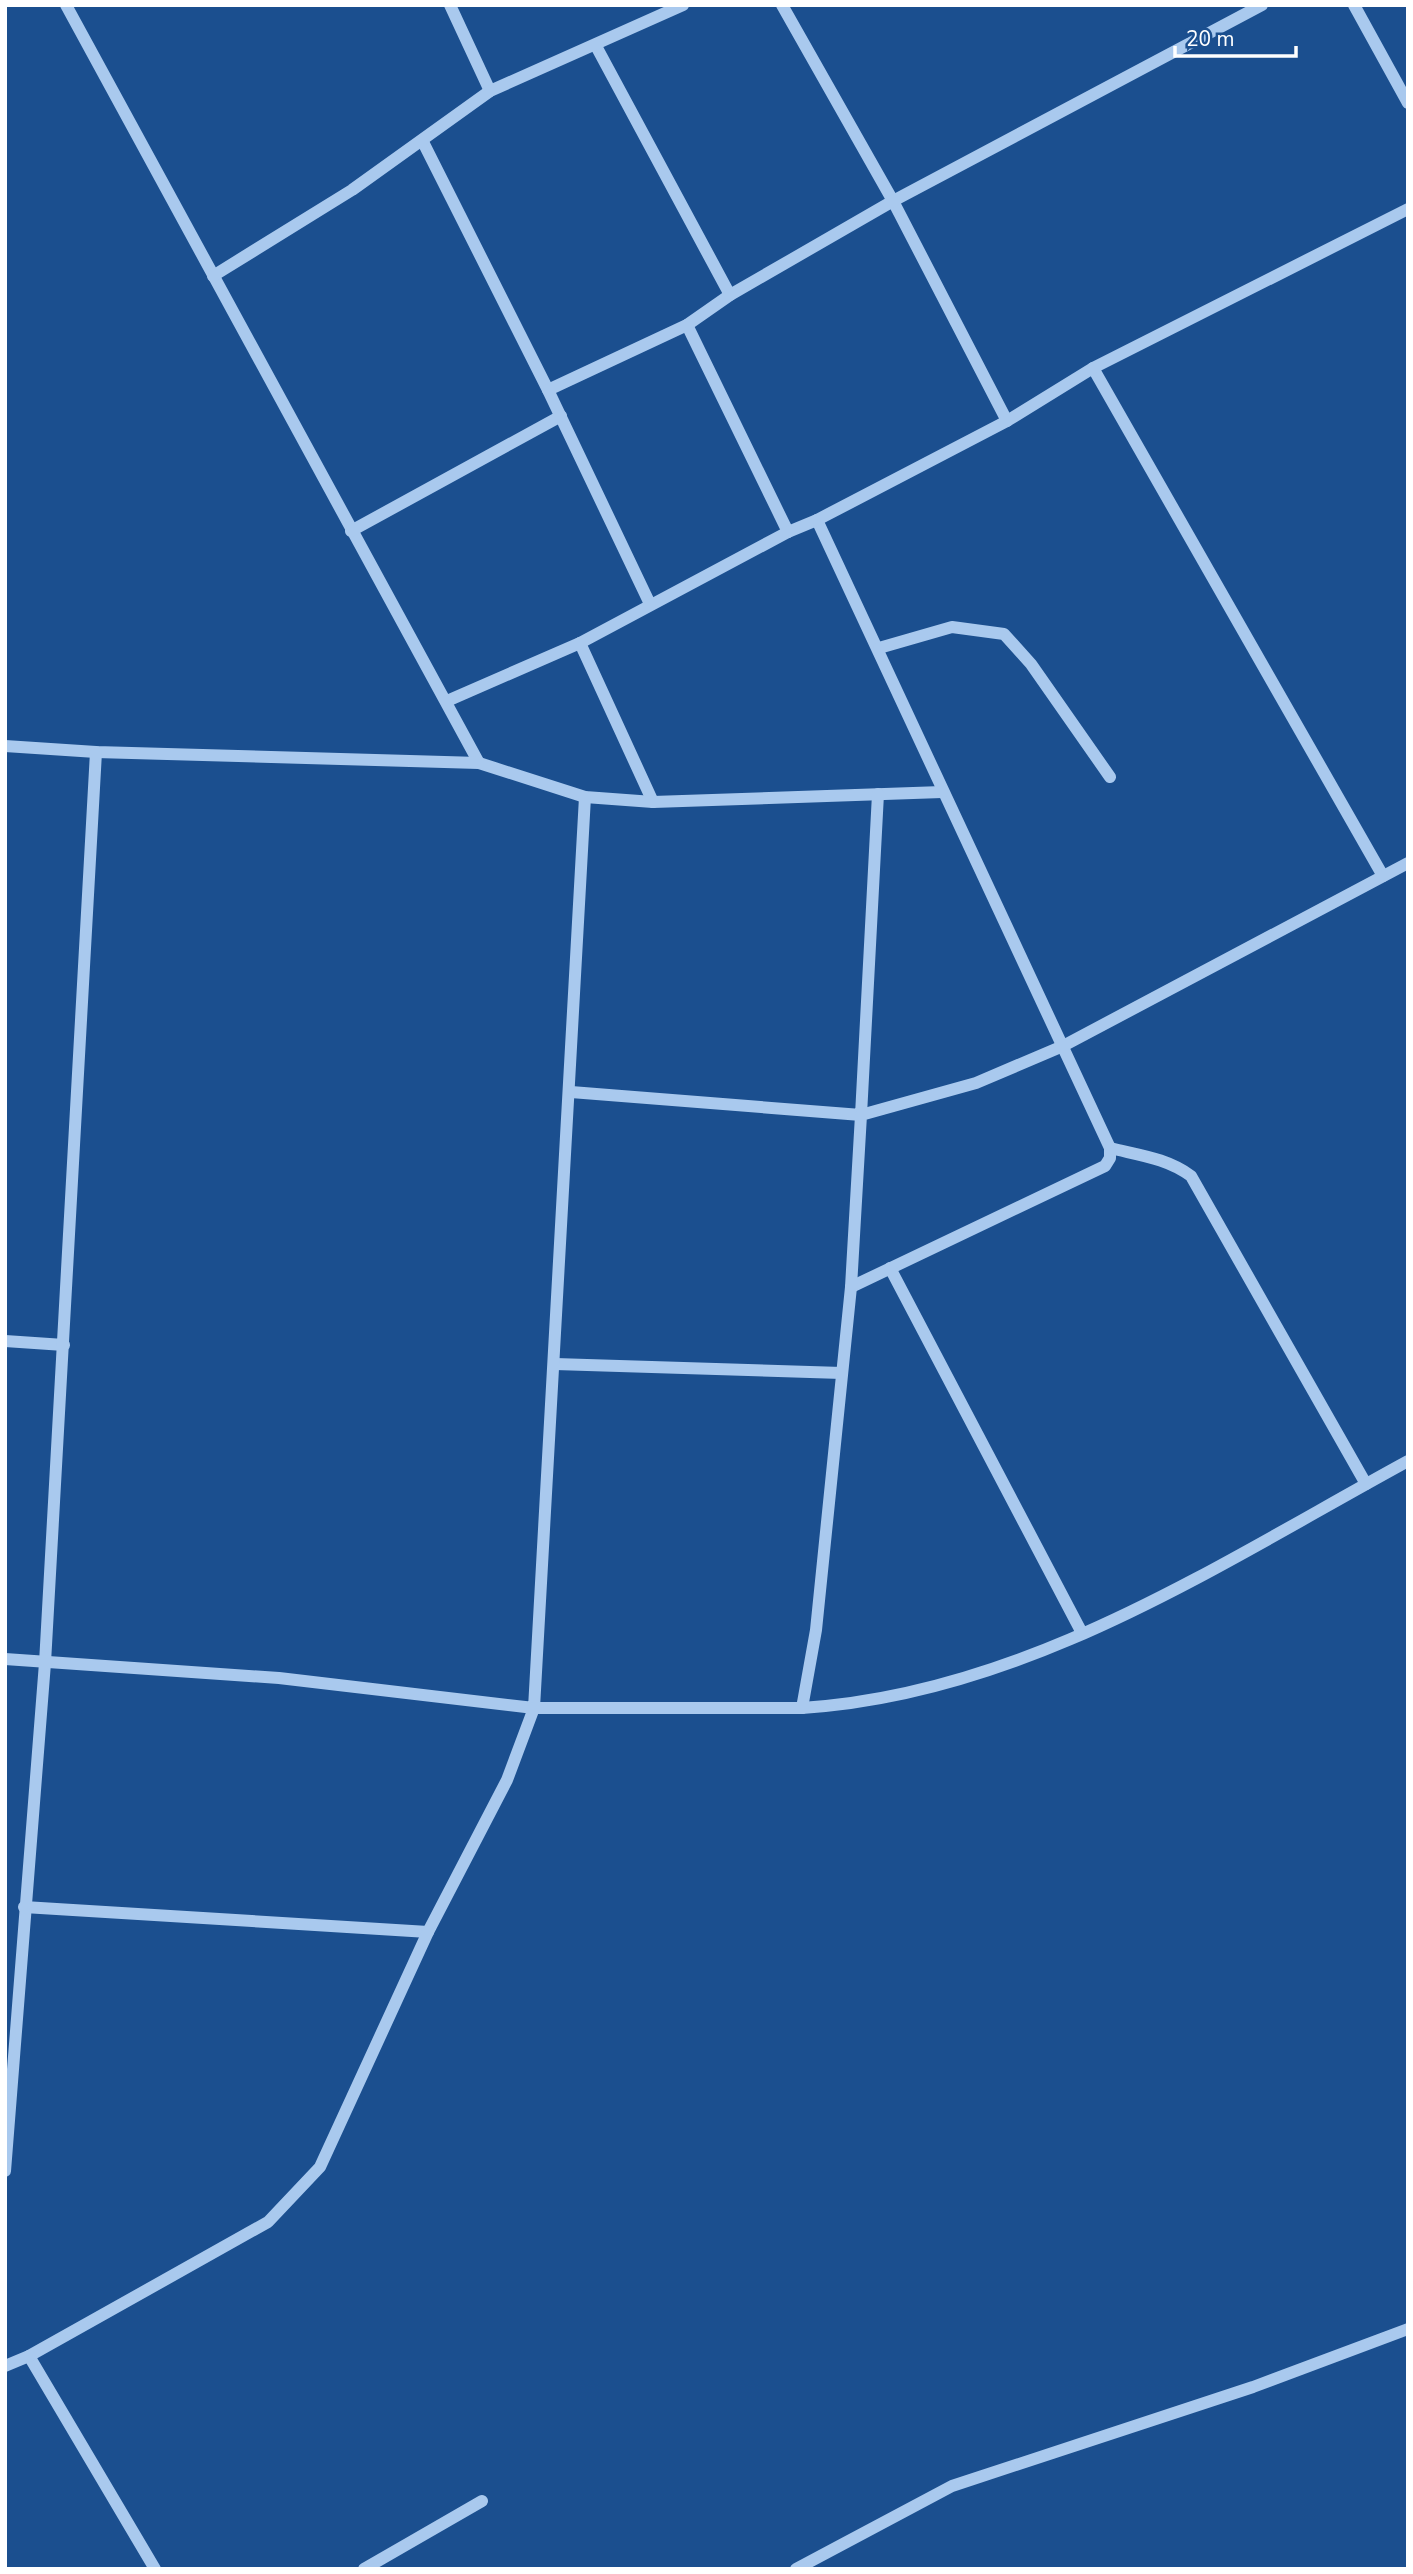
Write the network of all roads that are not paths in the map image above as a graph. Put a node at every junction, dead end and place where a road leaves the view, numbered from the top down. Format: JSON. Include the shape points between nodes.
{"nodes":[{"id":1,"x":66,"y":5,"type":"edge"},
{"id":2,"x":450,"y":5,"type":"edge"},
{"id":3,"x":683,"y":5,"type":"edge"},
{"id":4,"x":782,"y":5,"type":"edge"},
{"id":5,"x":1262,"y":5,"type":"edge"},
{"id":6,"x":1354,"y":5,"type":"edge"},
{"id":7,"x":596,"y":46,"type":"junction"},
{"id":8,"x":490,"y":91,"type":"junction"},
{"id":9,"x":1408,"y":103,"type":"edge"},
{"id":10,"x":423,"y":142,"type":"junction"},
{"id":11,"x":893,"y":201,"type":"junction"},
{"id":12,"x":1408,"y":209,"type":"edge"},
{"id":13,"x":213,"y":276,"type":"junction"},
{"id":14,"x":730,"y":295,"type":"junction"},
{"id":15,"x":687,"y":325,"type":"junction"},
{"id":16,"x":1093,"y":369,"type":"junction"},
{"id":17,"x":548,"y":390,"type":"junction"},
{"id":18,"x":561,"y":416,"type":"junction"},
{"id":19,"x":1007,"y":421,"type":"junction"},
{"id":20,"x":817,"y":520,"type":"junction"},
{"id":21,"x":351,"y":531,"type":"junction"},
{"id":22,"x":788,"y":532,"type":"junction"},
{"id":23,"x":650,"y":604,"type":"junction"},
{"id":24,"x":580,"y":643,"type":"junction"},
{"id":25,"x":879,"y":648,"type":"junction"},
{"id":26,"x":447,"y":701,"type":"junction"},
{"id":27,"x":5,"y":746,"type":"edge"},
{"id":28,"x":96,"y":752,"type":"junction"},
{"id":29,"x":479,"y":763,"type":"junction"},
{"id":30,"x":1111,"y":777,"type":"dead end"},
{"id":31,"x":942,"y":792,"type":"junction"},
{"id":32,"x":878,"y":794,"type":"junction"},
{"id":33,"x":585,"y":797,"type":"junction"},
{"id":34,"x":653,"y":802,"type":"junction"},
{"id":35,"x":1408,"y":863,"type":"edge"},
{"id":36,"x":1383,"y":876,"type":"junction"},
{"id":37,"x":1063,"y":1045,"type":"junction"},
{"id":38,"x":571,"y":1092,"type":"junction"},
{"id":39,"x":861,"y":1115,"type":"junction"},
{"id":40,"x":1110,"y":1149,"type":"junction"},
{"id":41,"x":890,"y":1268,"type":"junction"},
{"id":42,"x":851,"y":1287,"type":"junction"},
{"id":43,"x":5,"y":1342,"type":"edge"},
{"id":44,"x":64,"y":1345,"type":"junction"},
{"id":45,"x":555,"y":1364,"type":"junction"},
{"id":46,"x":842,"y":1373,"type":"junction"},
{"id":47,"x":1408,"y":1461,"type":"edge"},
{"id":48,"x":1366,"y":1484,"type":"junction"},
{"id":49,"x":1082,"y":1633,"type":"junction"},
{"id":50,"x":5,"y":1658,"type":"edge"},
{"id":51,"x":45,"y":1663,"type":"junction"},
{"id":52,"x":534,"y":1708,"type":"junction"},
{"id":53,"x":802,"y":1708,"type":"junction"},
{"id":54,"x":24,"y":1907,"type":"junction"},
{"id":55,"x":428,"y":1932,"type":"junction"},
{"id":56,"x":5,"y":2171,"type":"edge"},
{"id":57,"x":1408,"y":2329,"type":"edge"},
{"id":58,"x":29,"y":2356,"type":"junction"},
{"id":59,"x":5,"y":2366,"type":"edge"},
{"id":60,"x":482,"y":2501,"type":"dead end"},
{"id":61,"x":155,"y":2569,"type":"edge"},
{"id":62,"x":364,"y":2569,"type":"edge"},
{"id":63,"x":796,"y":2569,"type":"edge"}],
"edges":[{"from":1,"to":13,"type":"street"},
{"from":2,"to":8,"type":"street"},
{"from":3,"to":7,"type":"street"},
{"from":4,"to":11,"type":"street"},
{"from":5,"to":11,"type":"street"},
{"from":6,"to":9,"type":"street"},
{"from":7,"to":8,"type":"street"},
{"from":7,"to":14,"type":"street"},
{"from":8,"to":10,"type":"street"},
{"from":10,"to":13,"type":"street"},
{"from":10,"to":17,"type":"street"},
{"from":11,"to":14,"type":"street"},
{"from":11,"to":19,"type":"street"},
{"from":12,"to":16,"type":"street"},
{"from":13,"to":21,"type":"street"},
{"from":14,"to":15,"type":"street"},
{"from":15,"to":17,"type":"street"},
{"from":15,"to":22,"type":"street"},
{"from":16,"to":19,"type":"street"},
{"from":16,"to":36,"type":"street"},
{"from":17,"to":18,"type":"street"},
{"from":18,"to":21,"type":"street"},
{"from":18,"to":23,"type":"street"},
{"from":19,"to":20,"type":"street"},
{"from":20,"to":22,"type":"street"},
{"from":20,"to":25,"type":"street"},
{"from":21,"to":26,"type":"street"},
{"from":22,"to":23,"type":"street"},
{"from":23,"to":24,"type":"street"},
{"from":24,"to":26,"type":"street"},
{"from":24,"to":34,"type":"street"},
{"from":25,"to":30,"type":"street","via":[[952,626],[1004,634],[1031,664]]},
{"from":25,"to":31,"type":"street"},
{"from":26,"to":29,"type":"street"},
{"from":27,"to":28,"type":"street"},
{"from":28,"to":29,"type":"street"},
{"from":28,"to":44,"type":"street"},
{"from":29,"to":33,"type":"street"},
{"from":31,"to":32,"type":"street"},
{"from":31,"to":37,"type":"street"},
{"from":32,"to":34,"type":"street"},
{"from":32,"to":39,"type":"street"},
{"from":33,"to":34,"type":"street"},
{"from":33,"to":38,"type":"street"},
{"from":35,"to":36,"type":"street"},
{"from":36,"to":37,"type":"street"},
{"from":37,"to":39,"type":"street","via":[[976,1083]]},
{"from":37,"to":40,"type":"street"},
{"from":38,"to":39,"type":"street"},
{"from":38,"to":45,"type":"street"},
{"from":39,"to":42,"type":"street"},
{"from":40,"to":41,"type":"street","via":[[1105,1166]]},
{"from":40,"to":48,"type":"street","via":[[1158,1159],[1191,1176]]},
{"from":41,"to":42,"type":"street"},
{"from":41,"to":49,"type":"street"},
{"from":42,"to":46,"type":"street"},
{"from":43,"to":44,"type":"street"},
{"from":44,"to":51,"type":"street"},
{"from":45,"to":46,"type":"street"},
{"from":45,"to":52,"type":"street"},
{"from":46,"to":53,"type":"street","via":[[816,1630]]},
{"from":47,"to":48,"type":"street"},
{"from":48,"to":49,"type":"street","via":[[1151,1604]]},
{"from":49,"to":53,"type":"street","via":[[969,1676],[852,1705]]},
{"from":50,"to":51,"type":"street"},
{"from":51,"to":52,"type":"street","via":[[279,1678]]},
{"from":51,"to":54,"type":"street"},
{"from":52,"to":53,"type":"street"},
{"from":52,"to":55,"type":"street","via":[[507,1780]]},
{"from":54,"to":55,"type":"street"},
{"from":54,"to":56,"type":"street"},
{"from":55,"to":58,"type":"street","via":[[320,2167],[298,2191],[268,2222]]},
{"from":57,"to":63,"type":"street","via":[[1254,2387],[952,2486]]},
{"from":58,"to":59,"type":"street"},
{"from":58,"to":61,"type":"street"},
{"from":60,"to":62,"type":"street"}]}
